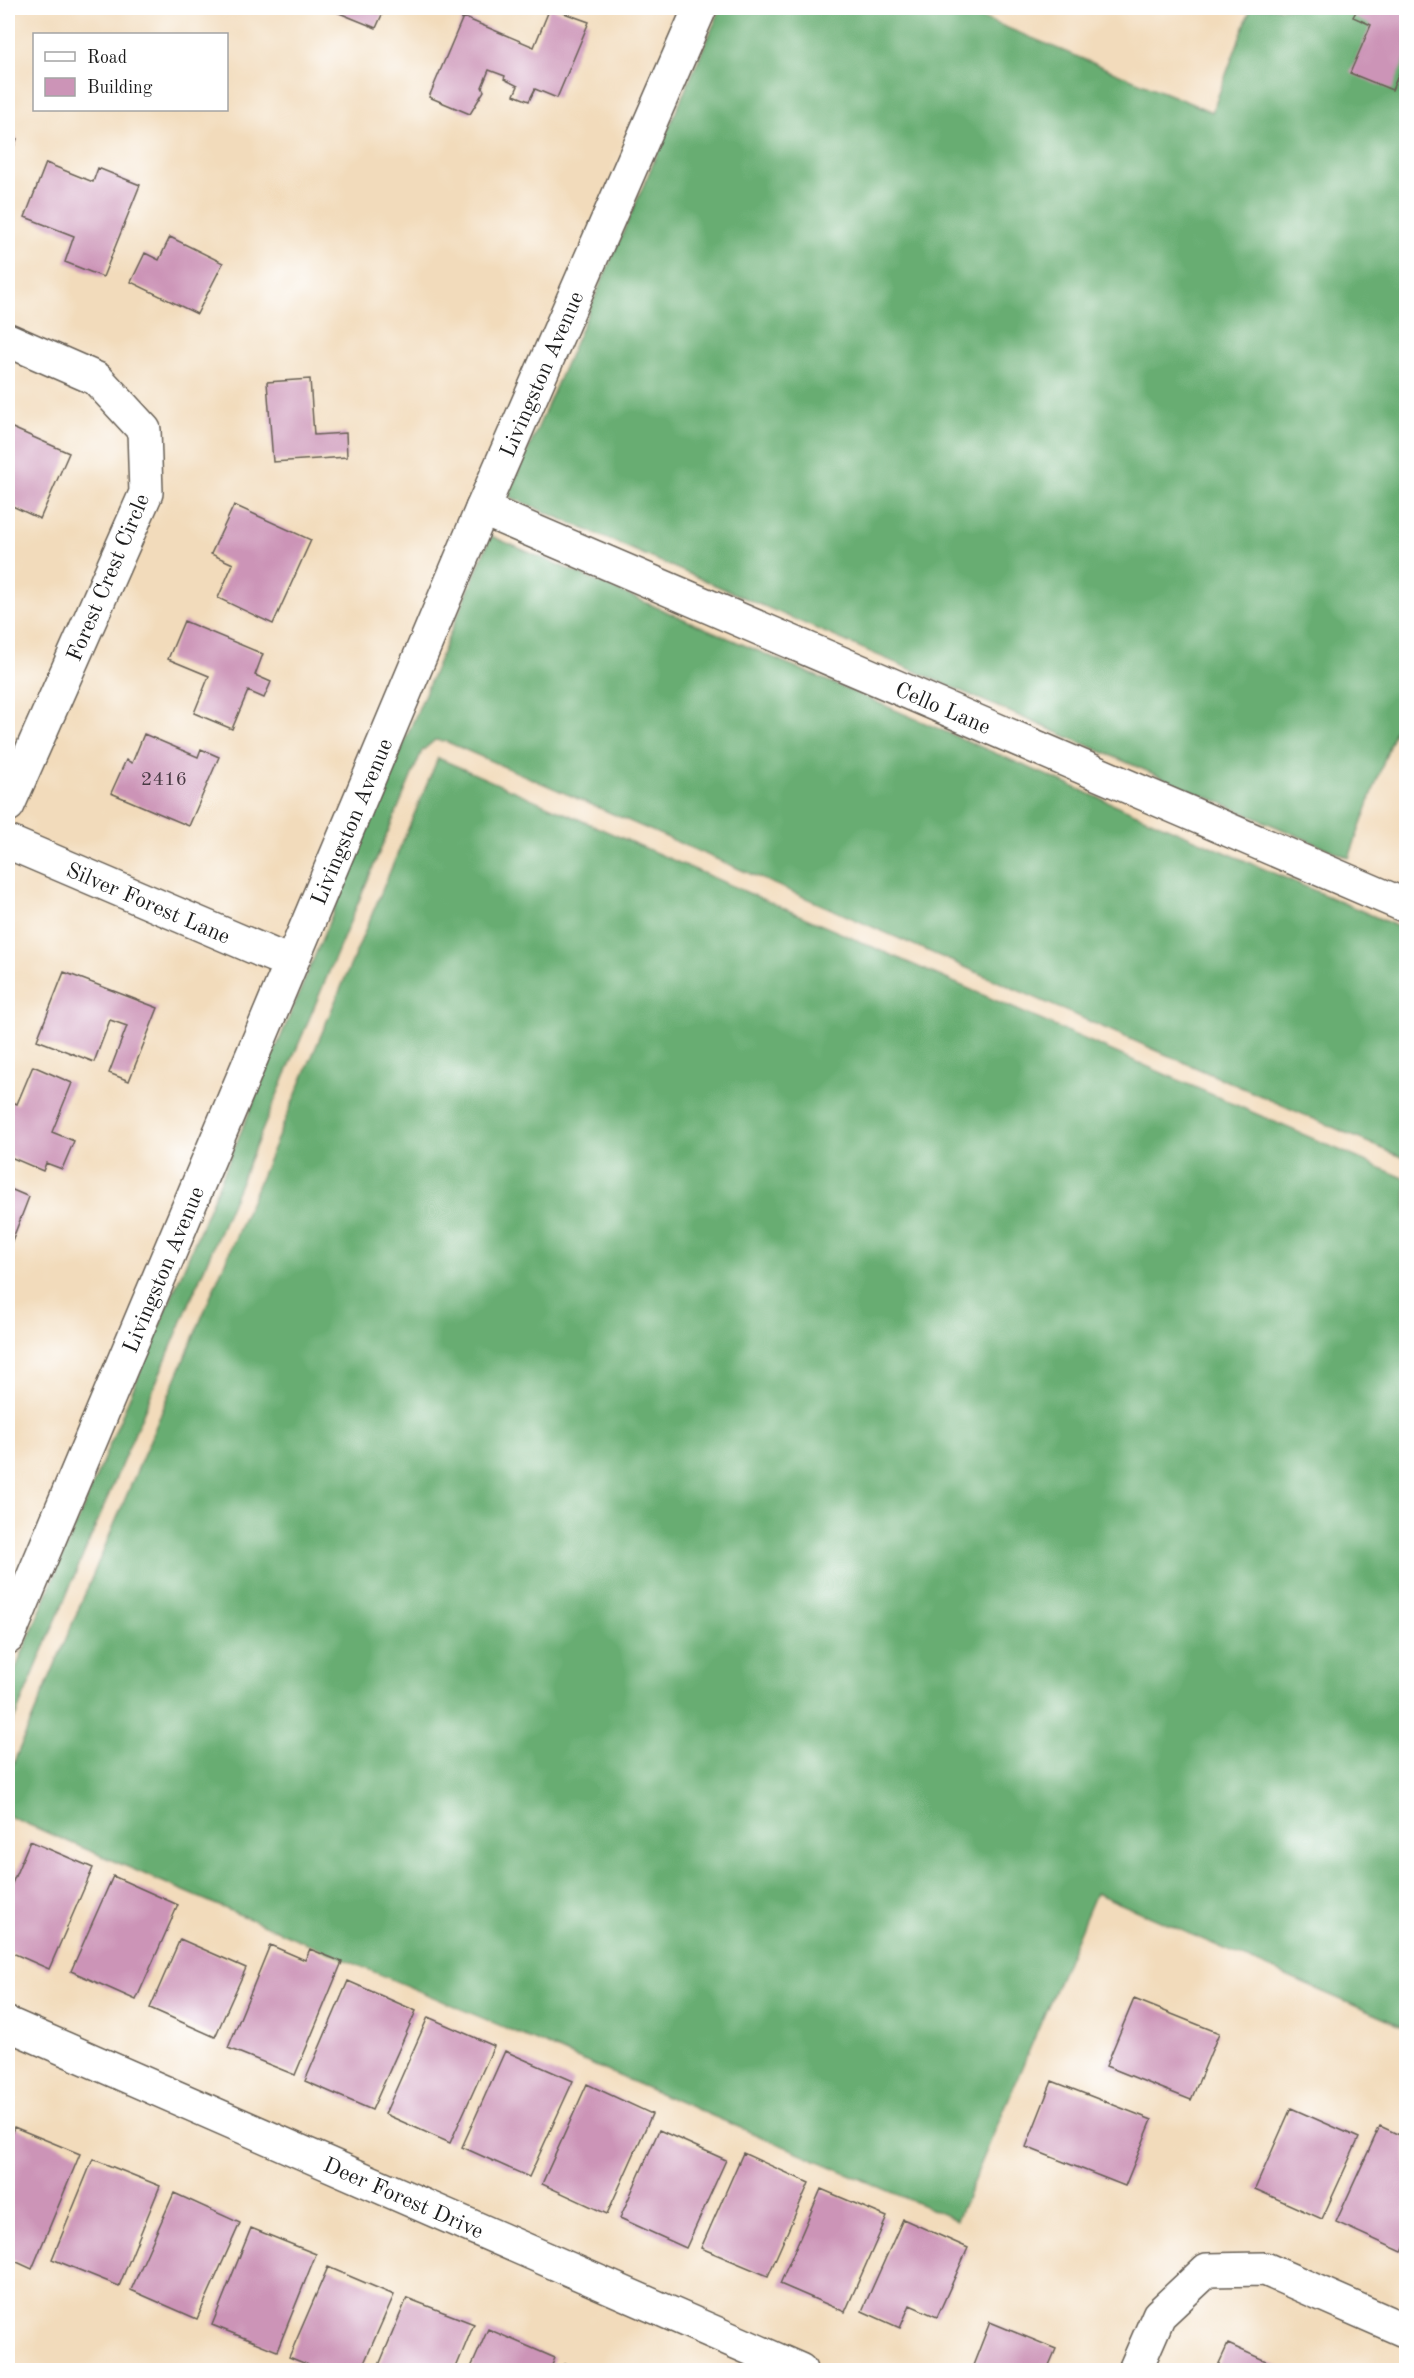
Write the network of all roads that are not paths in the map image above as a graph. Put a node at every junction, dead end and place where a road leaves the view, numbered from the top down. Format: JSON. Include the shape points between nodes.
{"nodes":[{"id":1,"x":700,"y":8,"type":"edge"},
{"id":2,"x":8,"y":340,"type":"edge"},
{"id":3,"x":482,"y":509,"type":"junction"},
{"id":4,"x":8,"y":805,"type":"edge"},
{"id":5,"x":8,"y":842,"type":"edge"},
{"id":6,"x":1407,"y":906,"type":"edge"},
{"id":7,"x":291,"y":963,"type":"junction"},
{"id":8,"x":8,"y":1637,"type":"edge"},
{"id":9,"x":8,"y":2024,"type":"edge"},
{"id":10,"x":1407,"y":2331,"type":"edge"},
{"id":11,"x":800,"y":2370,"type":"edge"},
{"id":12,"x":1135,"y":2370,"type":"edge"}],
"edges":[{"from":1,"to":3,"type":"street","name":"Livingston Avenue"},
{"from":2,"to":4,"type":"street","name":"Forest Crest Circle","via":[[98,379],[144,430],[146,493]]},
{"from":3,"to":6,"type":"street","name":"Cello Lane"},
{"from":3,"to":7,"type":"street","name":"Livingston Avenue"},
{"from":5,"to":7,"type":"street","name":"Silver Forest Lane"},
{"from":7,"to":8,"type":"street","name":"Livingston Avenue"},
{"from":9,"to":11,"type":"street","name":"Deer Forest Drive"},
{"from":10,"to":12,"type":"street","via":[[1265,2270],[1207,2270],[1159,2315]]}]}
